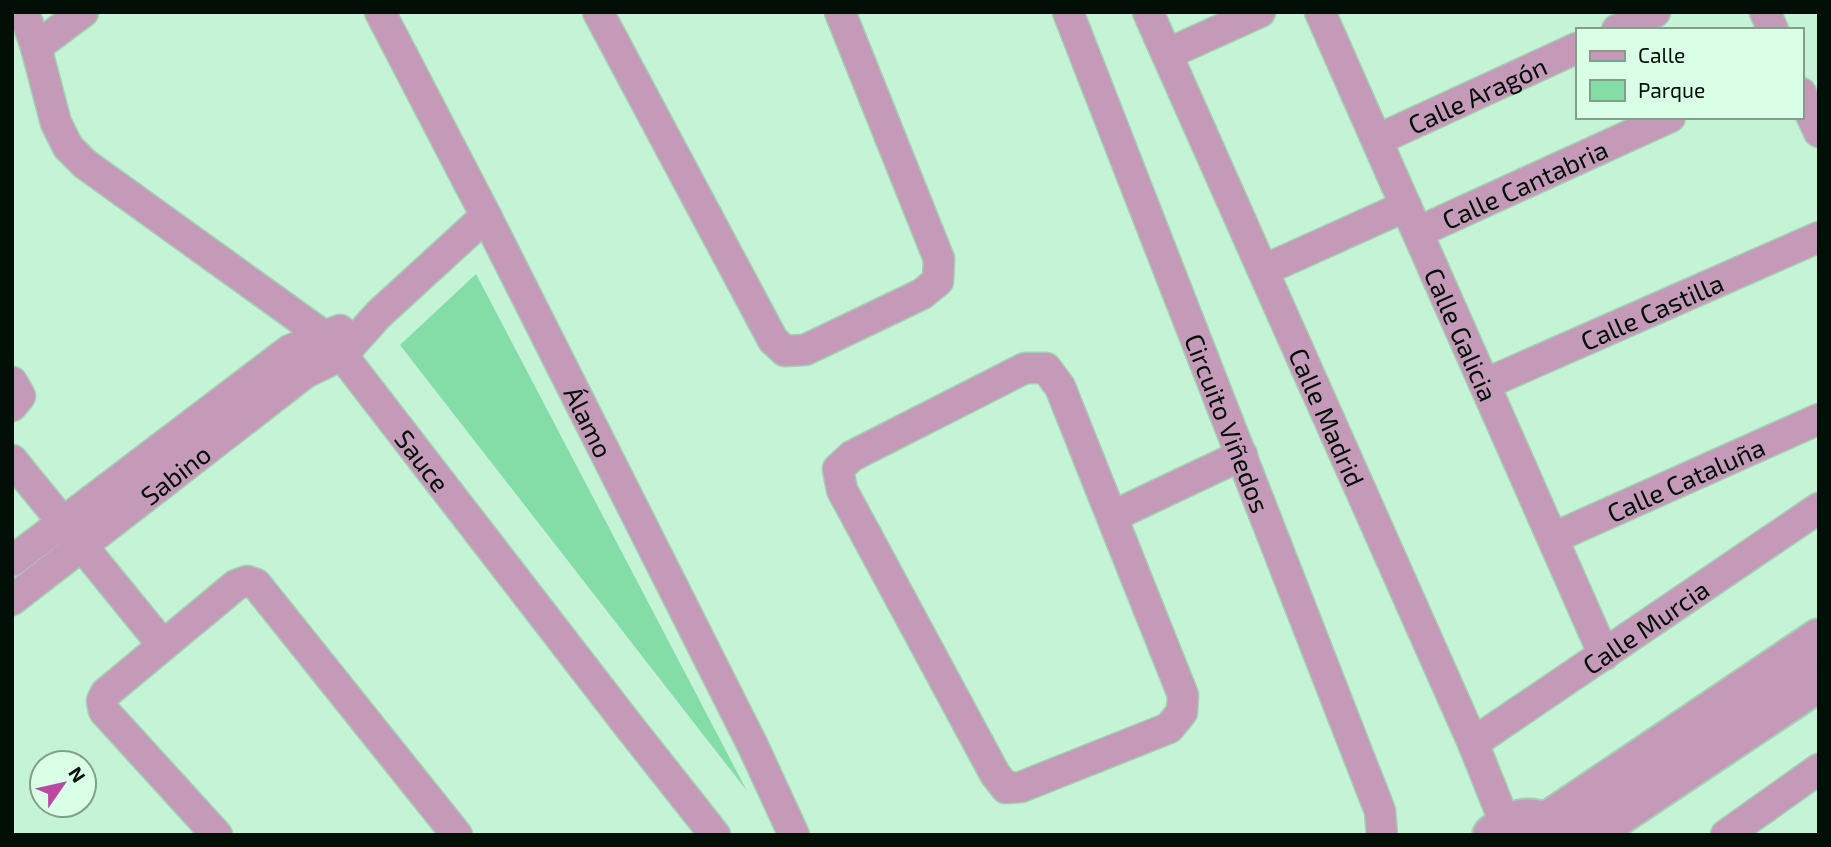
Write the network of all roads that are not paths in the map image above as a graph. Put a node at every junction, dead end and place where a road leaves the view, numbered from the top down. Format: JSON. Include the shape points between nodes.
{"nodes":[{"id":1,"x":23,"y":12,"type":"edge"},
{"id":2,"x":83,"y":12,"type":"edge"},
{"id":3,"x":380,"y":12,"type":"edge"},
{"id":4,"x":598,"y":12,"type":"edge"},
{"id":5,"x":840,"y":12,"type":"edge"},
{"id":6,"x":1068,"y":12,"type":"edge"},
{"id":7,"x":1148,"y":12,"type":"edge"},
{"id":8,"x":1260,"y":12,"type":"edge"},
{"id":9,"x":1320,"y":12,"type":"edge"},
{"id":10,"x":1655,"y":12,"type":"edge"},
{"id":11,"x":1765,"y":12,"type":"edge"},
{"id":12,"x":1621,"y":28,"type":"edge"},
{"id":13,"x":1772,"y":28,"type":"edge"},
{"id":14,"x":37,"y":47,"type":"junction"},
{"id":15,"x":1576,"y":48,"type":"edge"},
{"id":16,"x":1167,"y":54,"type":"junction"},
{"id":17,"x":1803,"y":97,"type":"edge"},
{"id":18,"x":1665,"y":119,"type":"edge"},
{"id":19,"x":1819,"y":132,"type":"edge"},
{"id":20,"x":1377,"y":140,"type":"junction"},
{"id":21,"x":486,"y":216,"type":"junction"},
{"id":22,"x":1412,"y":219,"type":"junction"},
{"id":23,"x":1819,"y":237,"type":"edge"},
{"id":24,"x":1264,"y":270,"type":"junction"},
{"id":25,"x":333,"y":346,"type":"junction"},
{"id":26,"x":12,"y":382,"type":"edge"},
{"id":27,"x":1485,"y":384,"type":"junction"},
{"id":28,"x":12,"y":406,"type":"edge"},
{"id":29,"x":1819,"y":419,"type":"edge"},
{"id":30,"x":1242,"y":455,"type":"junction"},
{"id":31,"x":12,"y":460,"type":"edge"},
{"id":32,"x":1819,"y":508,"type":"edge"},
{"id":33,"x":1113,"y":516,"type":"junction"},
{"id":34,"x":62,"y":521,"type":"junction"},
{"id":35,"x":1553,"y":538,"type":"junction"},
{"id":36,"x":82,"y":544,"type":"junction"},
{"id":37,"x":12,"y":561,"type":"edge"},
{"id":38,"x":12,"y":600,"type":"edge"},
{"id":39,"x":1819,"y":638,"type":"edge"},
{"id":40,"x":162,"y":644,"type":"junction"},
{"id":41,"x":1604,"y":654,"type":"junction"},
{"id":42,"x":1819,"y":682,"type":"edge"},
{"id":43,"x":1473,"y":743,"type":"junction"},
{"id":44,"x":1819,"y":769,"type":"edge"},
{"id":45,"x":1553,"y":828,"type":"edge"},
{"id":46,"x":1498,"y":829,"type":"edge"},
{"id":47,"x":217,"y":835,"type":"edge"},
{"id":48,"x":457,"y":835,"type":"edge"},
{"id":49,"x":715,"y":835,"type":"edge"},
{"id":50,"x":794,"y":835,"type":"edge"},
{"id":51,"x":1382,"y":835,"type":"edge"},
{"id":52,"x":1590,"y":835,"type":"edge"},
{"id":53,"x":1726,"y":835,"type":"edge"}],
"edges":[{"from":1,"to":14,"type":"street"},
{"from":2,"to":14,"type":"street"},
{"from":3,"to":21,"type":"street","name":"Álamo"},
{"from":4,"to":5,"type":"street","via":[[773,340],[785,351],[805,349],[922,294],[938,281],[939,259]]},
{"from":6,"to":30,"type":"street","name":"Circuito Viñedos"},
{"from":7,"to":16,"type":"street","name":"Calle Madrid"},
{"from":8,"to":16,"type":"street"},
{"from":9,"to":20,"type":"street","name":"Calle Galicia"},
{"from":10,"to":12,"type":"street"},
{"from":11,"to":13,"type":"street"},
{"from":14,"to":25,"type":"street","name":"Sauce","via":[[56,123],[68,147]]},
{"from":15,"to":20,"type":"street","name":"Calle Aragón"},
{"from":16,"to":24,"type":"street","name":"Calle Madrid"},
{"from":17,"to":19,"type":"street"},
{"from":18,"to":22,"type":"street","name":"Calle Cantabria"},
{"from":20,"to":22,"type":"street","name":"Calle Galicia"},
{"from":21,"to":25,"type":"street","via":[[379,314]]},
{"from":21,"to":50,"type":"street","name":"Álamo"},
{"from":22,"to":24,"type":"street","name":"Calle Cantabria"},
{"from":22,"to":27,"type":"street","name":"Calle Galicia"},
{"from":23,"to":27,"type":"street","name":"Calle Castilla"},
{"from":24,"to":43,"type":"street","name":"Calle Madrid"},
{"from":25,"to":34,"type":"street","name":"Sabino","via":[[290,350]]},
{"from":25,"to":36,"type":"street","name":"Sabino","via":[[305,373]]},
{"from":25,"to":49,"type":"street","name":"Sauce"},
{"from":26,"to":28,"type":"street","via":[[20,396]]},
{"from":27,"to":35,"type":"street","name":"Calle Galicia"},
{"from":29,"to":35,"type":"street","name":"Calle Cataluña"},
{"from":30,"to":33,"type":"street"},
{"from":30,"to":51,"type":"street","name":"Circuito Viñedos","via":[[1380,811]]},
{"from":31,"to":34,"type":"street"},
{"from":32,"to":41,"type":"street","name":"Calle Murcia"},
{"from":33,"to":33,"type":"street","via":[[1060,387],[1046,368],[1025,368],[852,456],[838,469],[842,490],[1006,788],[1021,787],[1169,728],[1182,712],[1183,695]]},
{"from":34,"to":36,"type":"street"},
{"from":34,"to":37,"type":"street","name":"Sabino"},
{"from":35,"to":41,"type":"street","name":"Calle Galicia"},
{"from":36,"to":38,"type":"street","name":"Sabino"},
{"from":36,"to":40,"type":"street"},
{"from":39,"to":45,"type":"street"},
{"from":40,"to":47,"type":"street","via":[[106,693],[104,710]]},
{"from":40,"to":48,"type":"street","via":[[236,585],[257,584]]},
{"from":41,"to":43,"type":"street","name":"Calle Murcia"},
{"from":42,"to":52,"type":"street"},
{"from":43,"to":46,"type":"street","name":"Calle Madrid"},
{"from":44,"to":53,"type":"street"},
{"from":45,"to":46,"type":"street","via":[[1525,817]]}]}
